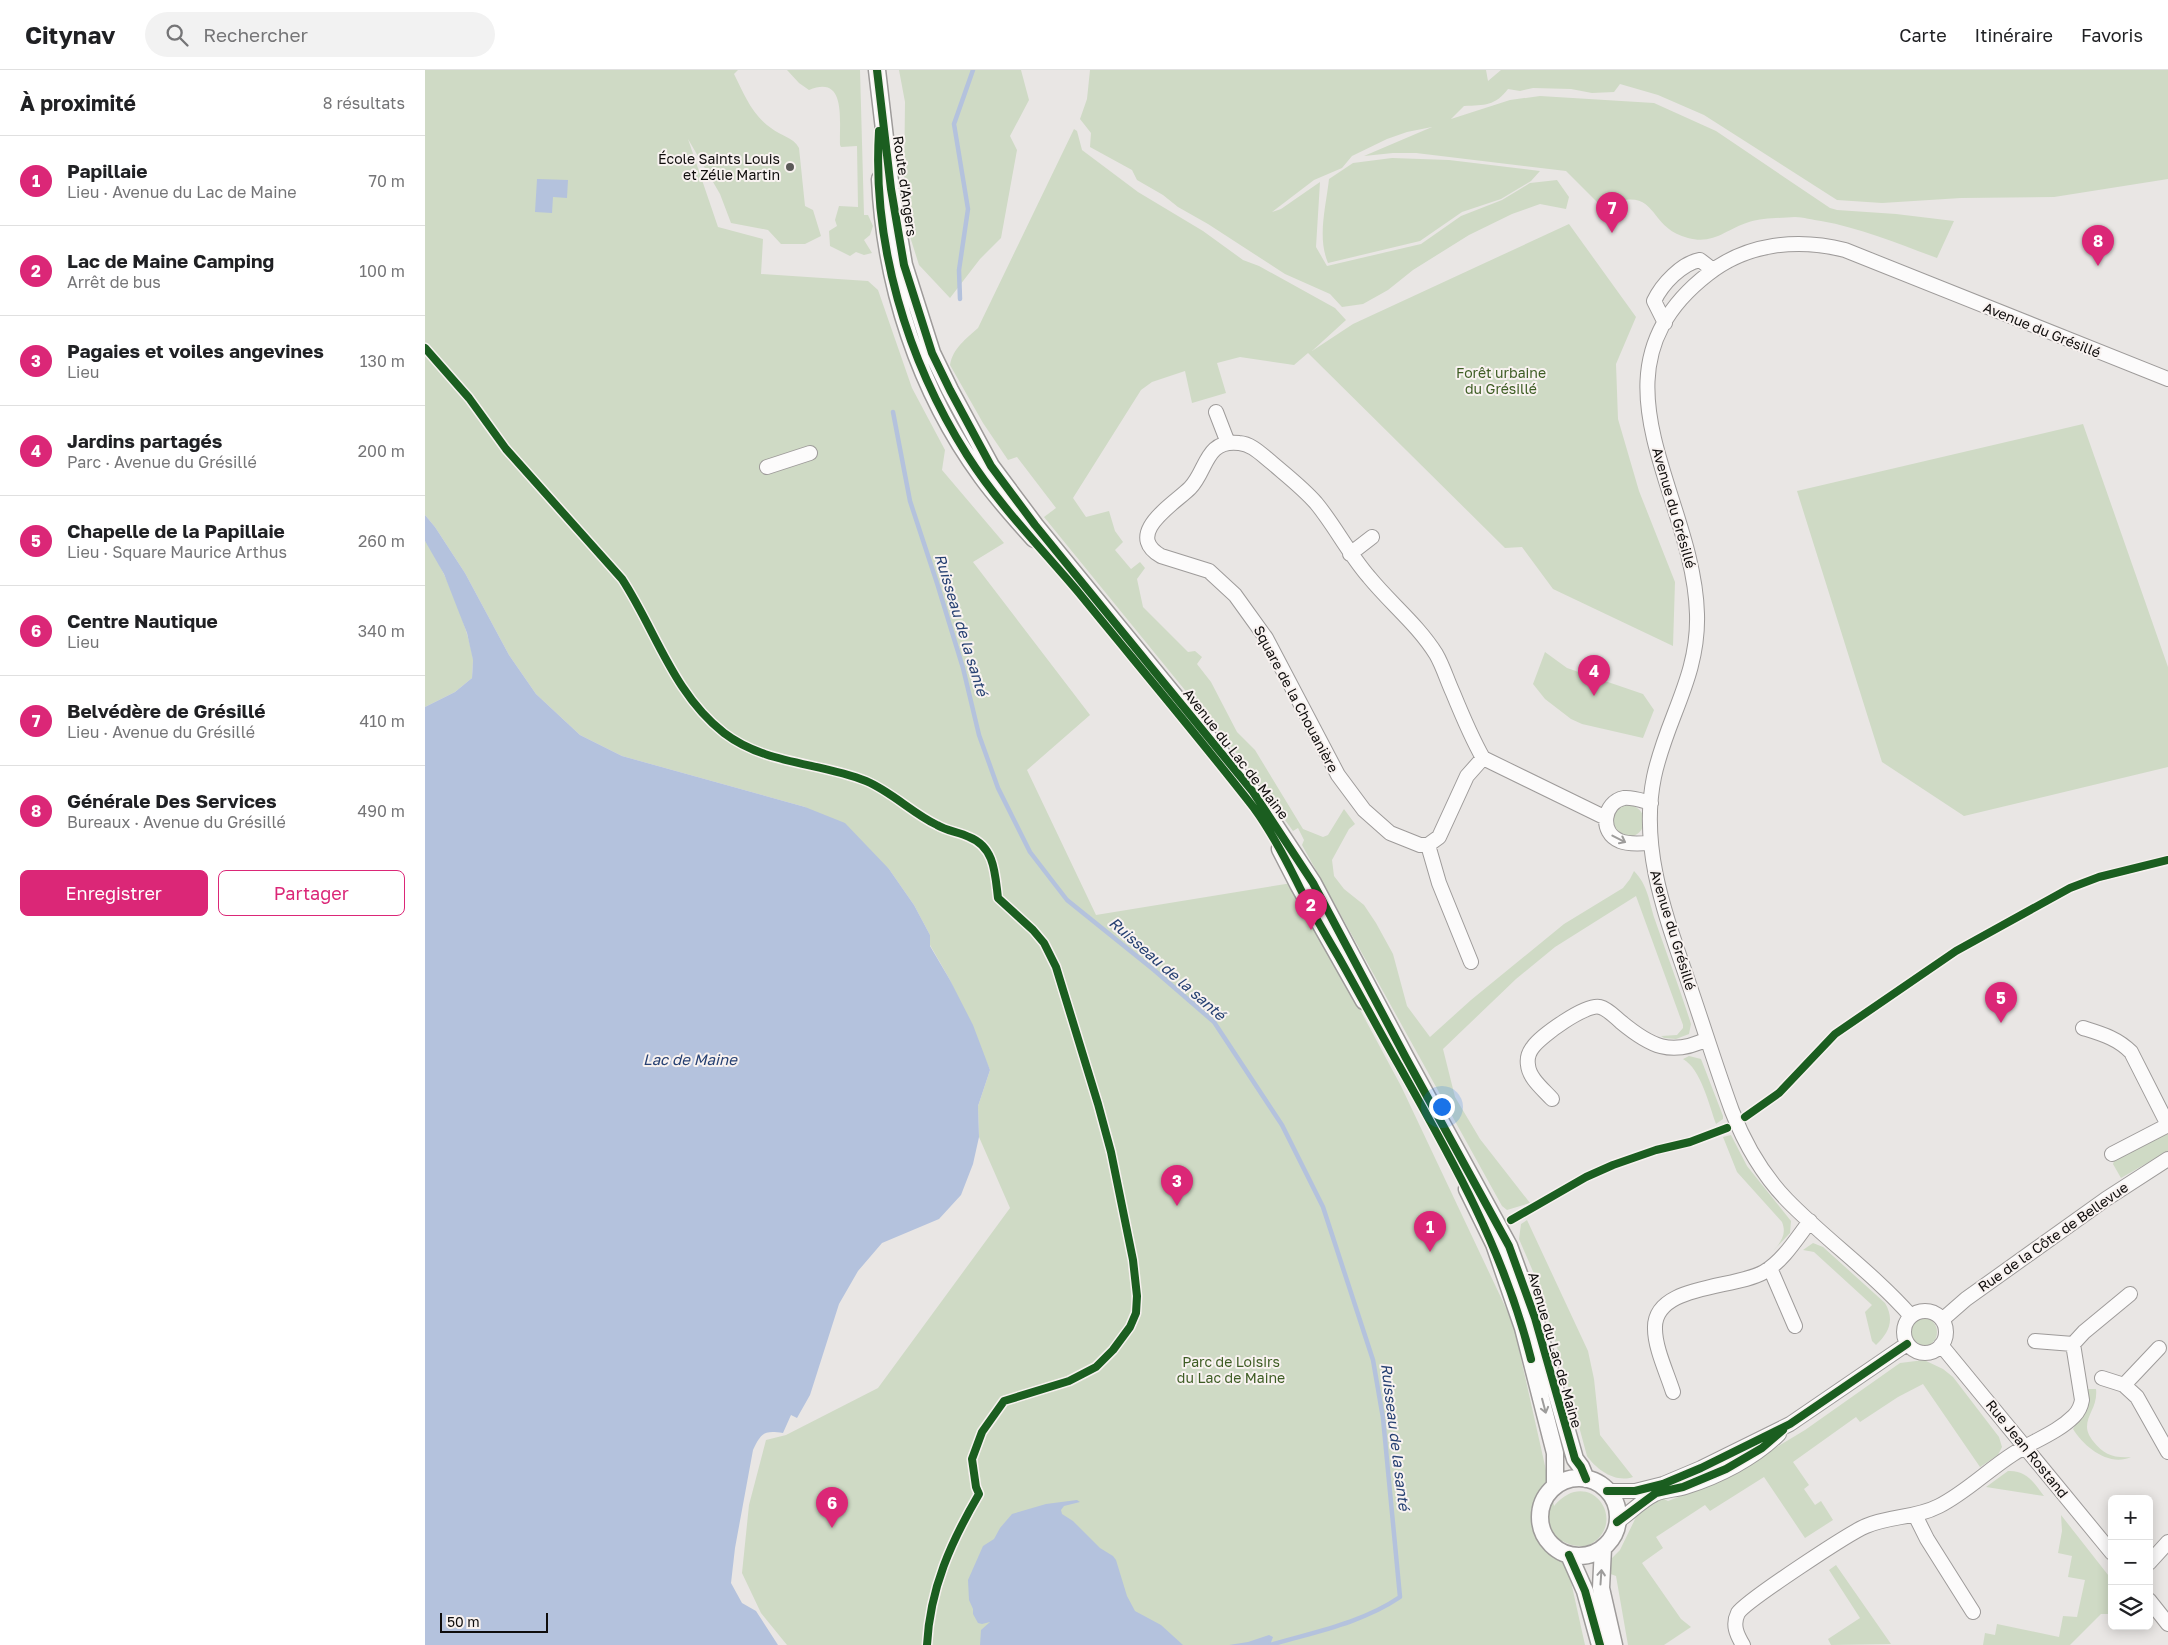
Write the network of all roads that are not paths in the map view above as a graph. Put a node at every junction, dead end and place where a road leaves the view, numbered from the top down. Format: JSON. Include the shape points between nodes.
{"nodes":[{"id":1,"x":877,"y":70,"type":"edge"},
{"id":2,"x":897,"y":265,"type":"junction"},
{"id":3,"x":1713,"y":270,"type":"junction"},
{"id":4,"x":1665,"y":322,"type":"junction"},
{"id":5,"x":2168,"y":379,"type":"edge"},
{"id":6,"x":1216,"y":412,"type":"dead end"},
{"id":7,"x":1228,"y":443,"type":"junction"},
{"id":8,"x":810,"y":453,"type":"dead end"},
{"id":9,"x":767,"y":467,"type":"dead end"},
{"id":10,"x":1373,"y":537,"type":"dead end"},
{"id":11,"x":1350,"y":554,"type":"junction"},
{"id":12,"x":1483,"y":758,"type":"junction"},
{"id":13,"x":1651,"y":803,"type":"junction"},
{"id":14,"x":1606,"y":818,"type":"junction"},
{"id":15,"x":1651,"y":843,"type":"junction"},
{"id":16,"x":1428,"y":845,"type":"junction"},
{"id":17,"x":1471,"y":962,"type":"dead end"},
{"id":18,"x":2083,"y":1028,"type":"dead end"},
{"id":19,"x":1707,"y":1039,"type":"junction"},
{"id":20,"x":1552,"y":1099,"type":"dead end"},
{"id":21,"x":2168,"y":1125,"type":"edge"},
{"id":22,"x":2112,"y":1154,"type":"dead end"},
{"id":23,"x":2168,"y":1159,"type":"edge"},
{"id":24,"x":1810,"y":1221,"type":"junction"},
{"id":25,"x":1770,"y":1268,"type":"junction"},
{"id":26,"x":2129,"y":1294,"type":"dead end"},
{"id":27,"x":1911,"y":1316,"type":"junction"},
{"id":28,"x":1942,"y":1320,"type":"junction"},
{"id":29,"x":1795,"y":1326,"type":"dead end"},
{"id":30,"x":2035,"y":1341,"type":"dead end"},
{"id":31,"x":1907,"y":1344,"type":"junction"},
{"id":32,"x":2073,"y":1344,"type":"junction"},
{"id":33,"x":1941,"y":1345,"type":"junction"},
{"id":34,"x":2159,"y":1348,"type":"dead end"},
{"id":35,"x":2102,"y":1378,"type":"dead end"},
{"id":36,"x":2124,"y":1385,"type":"junction"},
{"id":37,"x":1673,"y":1392,"type":"dead end"},
{"id":38,"x":1789,"y":1424,"type":"junction"},
{"id":39,"x":2025,"y":1446,"type":"junction"},
{"id":40,"x":2168,"y":1452,"type":"edge"},
{"id":41,"x":1585,"y":1479,"type":"junction"},
{"id":42,"x":1555,"y":1486,"type":"junction"},
{"id":43,"x":1607,"y":1491,"type":"junction"},
{"id":44,"x":1915,"y":1515,"type":"junction"},
{"id":45,"x":1617,"y":1522,"type":"junction"},
{"id":46,"x":2168,"y":1542,"type":"edge"},
{"id":47,"x":1603,"y":1548,"type":"junction"},
{"id":48,"x":2108,"y":1548,"type":"edge"},
{"id":49,"x":1569,"y":1555,"type":"junction"},
{"id":50,"x":2153,"y":1559,"type":"edge"},
{"id":51,"x":2153,"y":1605,"type":"edge"},
{"id":52,"x":1973,"y":1612,"type":"dead end"},
{"id":53,"x":2168,"y":1624,"type":"edge"},
{"id":54,"x":1600,"y":1645,"type":"edge"},
{"id":55,"x":1615,"y":1645,"type":"edge"},
{"id":56,"x":1743,"y":1645,"type":"edge"}],
"edges":[{"from":1,"to":2,"type":"street","name":"Route d'Angers"},
{"from":2,"to":41,"type":"street","name":"Avenue du Lac de Maine","via":[[932,353],[991,466],[1035,525],[1253,792],[1313,883],[1509,1246],[1535,1318],[1575,1459]]},
{"from":2,"to":42,"type":"street","name":"Avenue du Lac de Maine","one_way":true,"via":[[904,320],[918,360],[966,455],[1268,829],[1437,1133],[1487,1228],[1509,1284],[1555,1453]]},
{"from":3,"to":4,"type":"street","name":"Avenue du Grésillé","via":[[1685,294]]},
{"from":3,"to":4,"type":"street","via":[[1700,260],[1691,261],[1665,286],[1655,301]]},
{"from":3,"to":5,"type":"street","name":"Avenue du Grésillé","via":[[1741,255],[1771,246],[1803,243],[1831,247]]},
{"from":4,"to":13,"type":"street","name":"Avenue du Grésillé","via":[[1649,368],[1647,402],[1658,454],[1690,558],[1697,620],[1693,661],[1664,741],[1654,776]]},
{"from":6,"to":7,"type":"street"},
{"from":7,"to":11,"type":"street","via":[[1251,446],[1295,482],[1315,503]]},
{"from":7,"to":16,"type":"street","name":"Square de la Chouanière","via":[[1211,453],[1191,486],[1154,520],[1148,531],[1149,543],[1161,556],[1209,571],[1227,586],[1266,638],[1347,790],[1390,832],[1411,843]]},
{"from":8,"to":9,"type":"street"},
{"from":10,"to":11,"type":"street"},
{"from":11,"to":12,"type":"street","via":[[1414,624],[1436,654]]},
{"from":12,"to":14,"type":"street"},
{"from":12,"to":16,"type":"street","via":[[1467,776],[1439,838]]},
{"from":13,"to":14,"type":"street","via":[[1633,798],[1618,800],[1607,811]]},
{"from":13,"to":15,"type":"street","name":"Avenue du Grésillé"},
{"from":14,"to":15,"type":"street","one_way":true,"via":[[1609,832],[1620,842]]},
{"from":15,"to":19,"type":"street","name":"Avenue du Grésillé","via":[[1655,879]]},
{"from":16,"to":17,"type":"street","via":[[1439,883]]},
{"from":18,"to":21,"type":"street","via":[[2111,1037],[2131,1052]]},
{"from":19,"to":20,"type":"street","via":[[1685,1047],[1655,1045],[1638,1036],[1607,1010],[1597,1006],[1586,1008],[1537,1042],[1530,1052],[1529,1070]]},
{"from":19,"to":24,"type":"street","name":"Avenue du Grésillé","via":[[1732,1111],[1748,1144],[1775,1186]]},
{"from":21,"to":22,"type":"street"},
{"from":23,"to":28,"type":"street","name":"Rue de la Côte de Bellevue","via":[[2106,1199],[1966,1299]]},
{"from":24,"to":25,"type":"street"},
{"from":24,"to":27,"type":"street","name":"Avenue du Grésillé","via":[[1885,1288]]},
{"from":25,"to":29,"type":"street"},
{"from":25,"to":37,"type":"street","via":[[1748,1278],[1678,1296],[1660,1310],[1655,1323],[1655,1337]]},
{"from":26,"to":32,"type":"street"},
{"from":27,"to":28,"type":"street","via":[[1927,1311]]},
{"from":27,"to":31,"type":"street","via":[[1903,1332]]},
{"from":28,"to":33,"type":"street","via":[[1946,1333]]},
{"from":30,"to":32,"type":"street"},
{"from":31,"to":33,"type":"street","via":[[1915,1351],[1926,1353]]},
{"from":31,"to":38,"type":"street"},
{"from":32,"to":39,"type":"street","via":[[2080,1380],[2080,1408],[2052,1433]]},
{"from":33,"to":39,"type":"street","name":"Rue Jean Rostand"},
{"from":34,"to":36,"type":"street"},
{"from":35,"to":36,"type":"street"},
{"from":36,"to":40,"type":"street","via":[[2145,1408]]},
{"from":38,"to":43,"type":"street","via":[[1663,1484],[1635,1492]]},
{"from":38,"to":45,"type":"street","via":[[1744,1459],[1700,1481],[1657,1493]]},
{"from":39,"to":44,"type":"street","via":[[1938,1507]]},
{"from":39,"to":48,"type":"street","name":"Rue Jean Rostand"},
{"from":41,"to":42,"type":"street","via":[[1567,1480]]},
{"from":41,"to":43,"type":"street"},
{"from":42,"to":49,"type":"street","via":[[1542,1503],[1540,1524],[1549,1543]]},
{"from":43,"to":45,"type":"street","via":[[1616,1505]]},
{"from":44,"to":52,"type":"street"},
{"from":44,"to":56,"type":"street","via":[[1865,1526],[1746,1606],[1738,1614],[1735,1625]]},
{"from":45,"to":47,"type":"street","via":[[1611,1539]]},
{"from":46,"to":50,"type":"street"},
{"from":47,"to":49,"type":"street","via":[[1587,1556]]},
{"from":55,"to":47,"type":"street","one_way":true,"via":[[1601,1588]]},
{"from":49,"to":54,"type":"street","via":[[1585,1591]]},
{"from":51,"to":53,"type":"street"}]}
